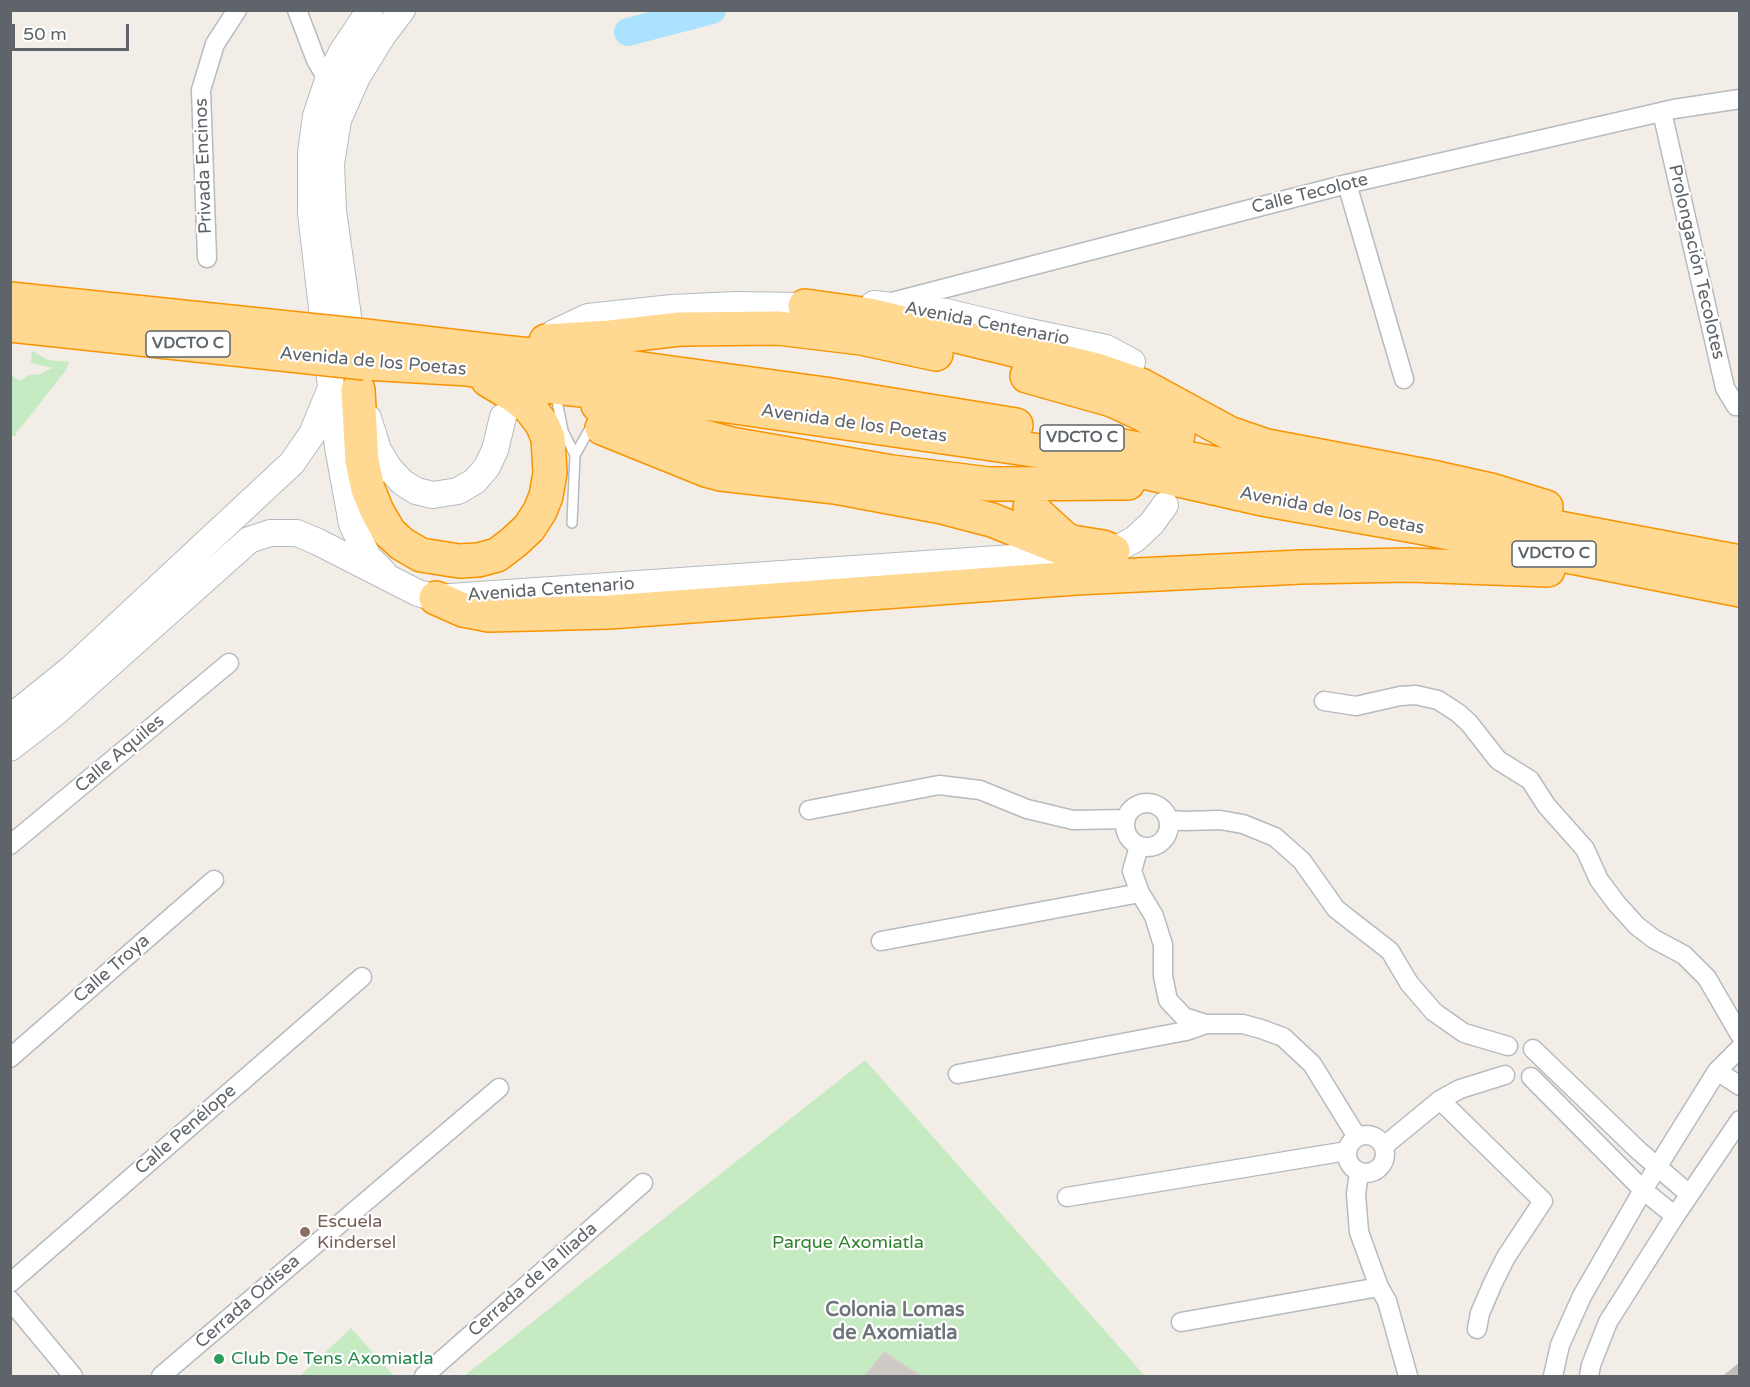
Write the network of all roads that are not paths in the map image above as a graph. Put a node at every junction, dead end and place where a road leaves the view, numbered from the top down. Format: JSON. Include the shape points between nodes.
{"nodes":[{"id":1,"x":237,"y":10,"type":"edge"},
{"id":2,"x":297,"y":10,"type":"edge"},
{"id":3,"x":370,"y":10,"type":"edge"},
{"id":4,"x":402,"y":10,"type":"edge"},
{"id":5,"x":328,"y":80,"type":"junction"},
{"id":6,"x":1740,"y":99,"type":"edge"},
{"id":7,"x":1662,"y":112,"type":"junction"},
{"id":8,"x":1347,"y":184,"type":"junction"},
{"id":9,"x":207,"y":258,"type":"dead end"},
{"id":10,"x":10,"y":299,"type":"edge"},
{"id":11,"x":884,"y":304,"type":"junction"},
{"id":12,"x":805,"y":306,"type":"junction"},
{"id":13,"x":10,"y":325,"type":"edge"},
{"id":14,"x":554,"y":333,"type":"dead end"},
{"id":15,"x":429,"y":343,"type":"junction"},
{"id":16,"x":1132,"y":362,"type":"dead end"},
{"id":17,"x":355,"y":369,"type":"junction"},
{"id":18,"x":468,"y":369,"type":"junction"},
{"id":19,"x":1404,"y":379,"type":"dead end"},
{"id":20,"x":550,"y":391,"type":"junction"},
{"id":21,"x":1740,"y":406,"type":"edge"},
{"id":22,"x":733,"y":413,"type":"junction"},
{"id":23,"x":503,"y":417,"type":"dead end"},
{"id":24,"x":617,"y":429,"type":"junction"},
{"id":25,"x":1176,"y":429,"type":"dead end"},
{"id":26,"x":870,"y":447,"type":"junction"},
{"id":27,"x":801,"y":448,"type":"junction"},
{"id":28,"x":575,"y":455,"type":"junction"},
{"id":29,"x":716,"y":468,"type":"junction"},
{"id":30,"x":777,"y":468,"type":"junction"},
{"id":31,"x":987,"y":473,"type":"dead end"},
{"id":32,"x":1208,"y":495,"type":"junction"},
{"id":33,"x":1262,"y":499,"type":"junction"},
{"id":34,"x":1165,"y":505,"type":"dead end"},
{"id":35,"x":1030,"y":507,"type":"dead end"},
{"id":36,"x":572,"y":523,"type":"dead end"},
{"id":37,"x":1590,"y":534,"type":"junction"},
{"id":38,"x":1113,"y":551,"type":"junction"},
{"id":39,"x":1072,"y":555,"type":"junction"},
{"id":40,"x":1740,"y":562,"type":"edge"},
{"id":41,"x":389,"y":578,"type":"junction"},
{"id":42,"x":1690,"y":580,"type":"junction"},
{"id":43,"x":718,"y":586,"type":"junction"},
{"id":44,"x":1740,"y":590,"type":"edge"},
{"id":45,"x":173,"y":591,"type":"junction"},
{"id":46,"x":436,"y":598,"type":"junction"},
{"id":47,"x":775,"y":600,"type":"junction"},
{"id":48,"x":630,"y":611,"type":"junction"},
{"id":49,"x":229,"y":663,"type":"dead end"},
{"id":50,"x":1324,"y":701,"type":"dead end"},
{"id":51,"x":10,"y":718,"type":"edge"},
{"id":52,"x":10,"y":748,"type":"edge"},
{"id":53,"x":809,"y":810,"type":"dead end"},
{"id":54,"x":1126,"y":819,"type":"junction"},
{"id":55,"x":1169,"y":820,"type":"junction"},
{"id":56,"x":10,"y":845,"type":"edge"},
{"id":57,"x":1139,"y":846,"type":"junction"},
{"id":58,"x":214,"y":880,"type":"dead end"},
{"id":59,"x":1140,"y":893,"type":"junction"},
{"id":60,"x":881,"y":941,"type":"dead end"},
{"id":61,"x":362,"y":977,"type":"dead end"},
{"id":62,"x":1206,"y":1024,"type":"junction"},
{"id":63,"x":1740,"y":1035,"type":"edge"},
{"id":64,"x":1508,"y":1046,"type":"junction"},
{"id":65,"x":1740,"y":1048,"type":"edge"},
{"id":66,"x":1533,"y":1049,"type":"junction"},
{"id":67,"x":10,"y":1058,"type":"edge"},
{"id":68,"x":1717,"y":1071,"type":"junction"},
{"id":69,"x":958,"y":1074,"type":"dead end"},
{"id":70,"x":1505,"y":1075,"type":"junction"},
{"id":71,"x":1531,"y":1077,"type":"junction"},
{"id":72,"x":1740,"y":1086,"type":"edge"},
{"id":73,"x":499,"y":1088,"type":"dead end"},
{"id":74,"x":1440,"y":1100,"type":"junction"},
{"id":75,"x":1740,"y":1120,"type":"edge"},
{"id":76,"x":1352,"y":1144,"type":"junction"},
{"id":77,"x":1384,"y":1146,"type":"junction"},
{"id":78,"x":1639,"y":1151,"type":"junction"},
{"id":79,"x":1657,"y":1167,"type":"junction"},
{"id":80,"x":1622,"y":1169,"type":"junction"},
{"id":81,"x":1359,"y":1173,"type":"junction"},
{"id":82,"x":643,"y":1183,"type":"dead end"},
{"id":83,"x":1643,"y":1190,"type":"junction"},
{"id":84,"x":1689,"y":1194,"type":"junction"},
{"id":85,"x":1067,"y":1197,"type":"dead end"},
{"id":86,"x":1675,"y":1216,"type":"junction"},
{"id":87,"x":10,"y":1283,"type":"edge"},
{"id":88,"x":1379,"y":1287,"type":"junction"},
{"id":89,"x":10,"y":1300,"type":"edge"},
{"id":90,"x":1181,"y":1322,"type":"dead end"},
{"id":91,"x":1477,"y":1329,"type":"dead end"},
{"id":92,"x":73,"y":1377,"type":"edge"},
{"id":93,"x":161,"y":1377,"type":"edge"},
{"id":94,"x":424,"y":1377,"type":"edge"},
{"id":95,"x":1408,"y":1377,"type":"edge"},
{"id":96,"x":1553,"y":1377,"type":"edge"},
{"id":97,"x":1589,"y":1377,"type":"edge"}],
"edges":[{"from":1,"to":9,"type":"street","name":"Privada Encinos","via":[[215,44],[201,90]]},
{"from":2,"to":5,"type":"street"},
{"from":3,"to":5,"type":"main road"},
{"from":4,"to":17,"type":"main road","via":[[357,77],[338,120],[331,164],[333,211]]},
{"from":5,"to":17,"type":"main road","via":[[316,116],[311,153],[311,213]]},
{"from":6,"to":7,"type":"street","name":"Calle Tecolote"},
{"from":7,"to":8,"type":"street","name":"Calle Tecolote"},
{"from":7,"to":21,"type":"street","name":"Prolongación Tecolotes","via":[[1725,388],[1736,406]]},
{"from":8,"to":11,"type":"street","name":"Calle Tecolote"},
{"from":8,"to":19,"type":"street"},
{"from":10,"to":17,"type":"highway","name":"Avenida de los Poetas","number":"VDCTO C","bridge":true},
{"from":11,"to":12,"type":"main road","name":"Avenida Centenario"},
{"from":11,"to":16,"type":"main road","name":"Avenida Centenario","via":[[946,312],[1106,348]]},
{"from":12,"to":14,"type":"main road","name":"Avenida Centenario","via":[[672,308],[588,317]]},
{"from":12,"to":37,"type":"highway","via":[[870,315],[1097,370],[1141,385],[1247,440],[1491,490],[1569,515]]},
{"from":13,"to":17,"type":"highway","name":"Avenida de los Poetas","number":"VDCTO C","bridge":true},
{"from":15,"to":17,"type":"highway","name":"Avenida de los Poetas","number":"VDCTO C"},
{"from":15,"to":25,"type":"highway","via":[[557,341],[690,329],[777,328],[861,338],[1062,385],[1112,400]]},
{"from":15,"to":37,"type":"highway","name":"Avenida de los Poetas","number":"VDCTO C","via":[[570,359],[1012,425]]},
{"from":17,"to":18,"type":"highway","name":"Avenida de los Poetas","number":"VDCTO C"},
{"from":17,"to":18,"type":"highway","via":[[362,461],[376,512],[402,544],[421,555],[459,561],[496,555],[529,528],[546,496],[550,451],[542,424],[530,408]]},
{"from":17,"to":23,"type":"main road","via":[[378,450],[389,468],[416,491],[433,495],[458,491],[475,481],[495,450]]},
{"from":17,"to":41,"type":"main road","via":[[338,447],[352,524],[368,556]]},
{"from":17,"to":45,"type":"main road","name":"Avenida Centenario","via":[[292,464]]},
{"from":18,"to":20,"type":"highway","name":"Avenida de los Poetas","number":"VDCTO C"},
{"from":20,"to":22,"type":"highway","name":"Avenida de los Poetas","number":"VDCTO C","via":[[606,392],[615,398]]},
{"from":20,"to":24,"type":"highway"},
{"from":20,"to":27,"type":"highway","via":[[730,444]]},
{"from":20,"to":28,"type":"lane"},
{"from":22,"to":26,"type":"highway","via":[[852,435]]},
{"from":22,"to":33,"type":"highway","name":"Avenida de los Poetas","number":"VDCTO C","via":[[1068,455]]},
{"from":24,"to":28,"type":"lane"},
{"from":24,"to":29,"type":"highway","via":[[706,470]]},
{"from":24,"to":30,"type":"highway"},
{"from":26,"to":27,"type":"highway"},
{"from":26,"to":31,"type":"highway"},
{"from":27,"to":32,"type":"highway","via":[[892,472],[989,484],[1135,483]]},
{"from":28,"to":36,"type":"lane"},
{"from":29,"to":30,"type":"highway"},
{"from":29,"to":39,"type":"highway","via":[[942,507],[992,520]]},
{"from":30,"to":32,"type":"highway","via":[[940,496],[1002,499]]},
{"from":32,"to":33,"type":"highway"},
{"from":33,"to":42,"type":"highway","name":"Avenida de los Poetas","number":"VDCTO C"},
{"from":34,"to":38,"type":"main road","name":"Avenida Centenario","via":[[1135,539]]},
{"from":35,"to":38,"type":"highway","via":[[1065,539]]},
{"from":37,"to":40,"type":"highway","number":"VDCTO C"},
{"from":38,"to":39,"type":"main road","name":"Avenida Centenario"},
{"from":39,"to":43,"type":"main road","name":"Avenida Centenario"},
{"from":41,"to":45,"type":"main road","name":"Avenida Centenario","via":[[297,533],[270,532],[249,540]]},
{"from":41,"to":46,"type":"main road","name":"Avenida Centenario"},
{"from":42,"to":44,"type":"highway","number":"VDCTO C"},
{"from":42,"to":47,"type":"highway","via":[[1529,568],[1301,567],[1076,578]]},
{"from":43,"to":46,"type":"main road","name":"Avenida Centenario"},
{"from":43,"to":47,"type":"highway","via":[[758,592]]},
{"from":43,"to":48,"type":"highway","via":[[652,598]]},
{"from":45,"to":51,"type":"main road","name":"Avenida Centenario"},
{"from":45,"to":52,"type":"main road","name":"Avenida Centenario","via":[[54,713]]},
{"from":46,"to":48,"type":"highway","via":[[463,610],[489,615]]},
{"from":47,"to":48,"type":"highway"},
{"from":49,"to":56,"type":"street","name":"Calle Aquiles"},
{"from":50,"to":63,"type":"street","via":[[1356,706],[1416,695],[1438,700],[1458,713],[1498,759],[1530,780],[1546,805],[1585,849],[1599,880],[1637,926],[1684,955],[1707,978]]},
{"from":53,"to":54,"type":"street","via":[[939,785],[980,790],[1027,809],[1073,820]]},
{"from":54,"to":55,"type":"street","via":[[1136,806],[1152,804],[1166,812]]},
{"from":54,"to":57,"type":"street","via":[[1127,835]]},
{"from":55,"to":57,"type":"street","via":[[1170,828],[1162,842],[1147,848]]},
{"from":55,"to":64,"type":"street","via":[[1220,820],[1275,837],[1302,861],[1336,909],[1390,951],[1434,1012],[1464,1033]]},
{"from":57,"to":59,"type":"street","via":[[1132,871]]},
{"from":58,"to":67,"type":"street","name":"Calle Troya"},
{"from":59,"to":60,"type":"street"},
{"from":59,"to":62,"type":"street","via":[[1154,916],[1163,945],[1168,1000],[1184,1017]]},
{"from":61,"to":87,"type":"street","name":"Calle Penélope"},
{"from":62,"to":69,"type":"street"},
{"from":62,"to":76,"type":"street","via":[[1243,1024],[1283,1037],[1312,1064]]},
{"from":64,"to":66,"type":"street","via":[[1522,1043]]},
{"from":64,"to":70,"type":"street","via":[[1500,1063]]},
{"from":65,"to":68,"type":"street"},
{"from":66,"to":71,"type":"street","via":[[1538,1064]]},
{"from":66,"to":78,"type":"street"},
{"from":68,"to":72,"type":"street"},
{"from":68,"to":79,"type":"street"},
{"from":70,"to":71,"type":"street","via":[[1516,1081]]},
{"from":70,"to":74,"type":"street","via":[[1460,1089]]},
{"from":71,"to":80,"type":"street"},
{"from":73,"to":93,"type":"street","name":"Cerrada Odisea"},
{"from":74,"to":77,"type":"street"},
{"from":74,"to":91,"type":"street","via":[[1543,1201],[1493,1282]]},
{"from":75,"to":84,"type":"street"},
{"from":76,"to":77,"type":"street","via":[[1368,1135]]},
{"from":76,"to":81,"type":"street","via":[[1347,1158]]},
{"from":76,"to":85,"type":"street"},
{"from":77,"to":81,"type":"street","via":[[1383,1165],[1372,1173]]},
{"from":78,"to":79,"type":"street"},
{"from":78,"to":80,"type":"street"},
{"from":79,"to":83,"type":"street"},
{"from":79,"to":84,"type":"street"},
{"from":80,"to":83,"type":"street"},
{"from":81,"to":88,"type":"street","via":[[1359,1232]]},
{"from":82,"to":94,"type":"street","name":"Cerrada de la Iliada"},
{"from":83,"to":86,"type":"street"},
{"from":83,"to":96,"type":"street","via":[[1582,1296],[1560,1345]]},
{"from":84,"to":86,"type":"street"},
{"from":86,"to":97,"type":"street","via":[[1608,1322]]},
{"from":88,"to":90,"type":"street"},
{"from":88,"to":95,"type":"street","via":[[1387,1301]]},
{"from":89,"to":92,"type":"street"}]}
